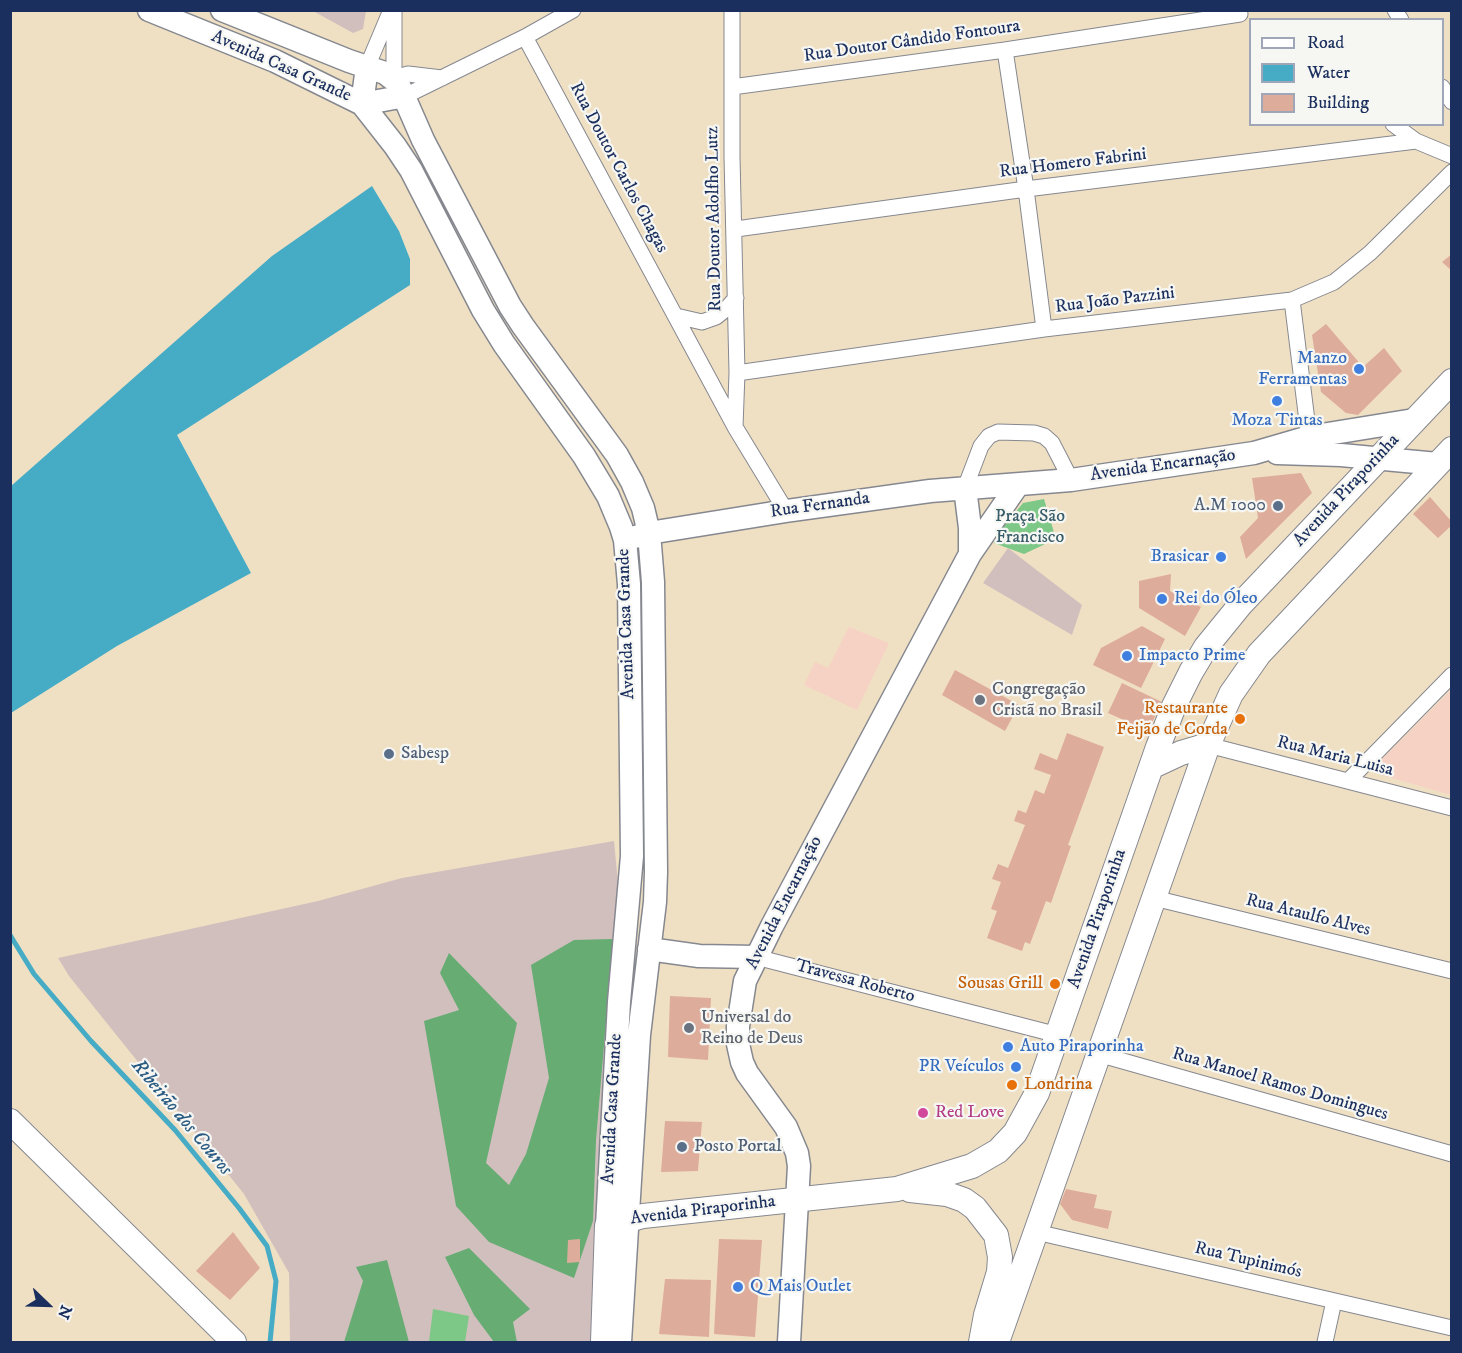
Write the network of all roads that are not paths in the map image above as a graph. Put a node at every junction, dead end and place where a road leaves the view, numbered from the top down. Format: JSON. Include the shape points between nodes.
{"nodes":[{"id":1,"x":149,"y":10,"type":"edge"},
{"id":2,"x":222,"y":10,"type":"edge"},
{"id":3,"x":392,"y":10,"type":"edge"},
{"id":4,"x":573,"y":10,"type":"edge"},
{"id":5,"x":732,"y":10,"type":"edge"},
{"id":6,"x":1242,"y":15,"type":"edge"},
{"id":7,"x":525,"y":38,"type":"junction"},
{"id":8,"x":1005,"y":50,"type":"junction"},
{"id":9,"x":367,"y":67,"type":"junction"},
{"id":10,"x":442,"y":78,"type":"junction"},
{"id":11,"x":400,"y":87,"type":"junction"},
{"id":12,"x":732,"y":87,"type":"junction"},
{"id":13,"x":1444,"y":89,"type":"edge"},
{"id":14,"x":1452,"y":102,"type":"edge"},
{"id":15,"x":362,"y":104,"type":"junction"},
{"id":16,"x":1396,"y":126,"type":"edge"},
{"id":17,"x":1416,"y":141,"type":"junction"},
{"id":18,"x":1452,"y":156,"type":"edge"},
{"id":19,"x":1452,"y":172,"type":"edge"},
{"id":20,"x":1026,"y":189,"type":"junction"},
{"id":21,"x":736,"y":229,"type":"junction"},
{"id":22,"x":736,"y":298,"type":"junction"},
{"id":23,"x":1293,"y":300,"type":"junction"},
{"id":24,"x":676,"y":316,"type":"junction"},
{"id":25,"x":1044,"y":329,"type":"junction"},
{"id":26,"x":737,"y":374,"type":"junction"},
{"id":27,"x":1452,"y":381,"type":"edge"},
{"id":28,"x":1414,"y":420,"type":"junction"},
{"id":29,"x":735,"y":427,"type":"junction"},
{"id":30,"x":1310,"y":437,"type":"junction"},
{"id":31,"x":1254,"y":453,"type":"junction"},
{"id":32,"x":1378,"y":458,"type":"junction"},
{"id":33,"x":1447,"y":461,"type":"edge"},
{"id":34,"x":1071,"y":480,"type":"junction"},
{"id":35,"x":1017,"y":486,"type":"junction"},
{"id":36,"x":965,"y":488,"type":"junction"},
{"id":37,"x":786,"y":511,"type":"junction"},
{"id":38,"x":649,"y":533,"type":"junction"},
{"id":39,"x":625,"y":540,"type":"junction"},
{"id":40,"x":970,"y":554,"type":"junction"},
{"id":41,"x":1452,"y":675,"type":"edge"},
{"id":42,"x":1208,"y":745,"type":"junction"},
{"id":43,"x":1151,"y":767,"type":"junction"},
{"id":44,"x":1349,"y":780,"type":"junction"},
{"id":45,"x":1452,"y":808,"type":"edge"},
{"id":46,"x":1154,"y":898,"type":"junction"},
{"id":47,"x":649,"y":949,"type":"junction"},
{"id":48,"x":756,"y":957,"type":"junction"},
{"id":49,"x":1452,"y":971,"type":"edge"},
{"id":50,"x":1058,"y":1035,"type":"junction"},
{"id":51,"x":1098,"y":1054,"type":"junction"},
{"id":52,"x":10,"y":1121,"type":"edge"},
{"id":53,"x":1452,"y":1154,"type":"edge"},
{"id":54,"x":897,"y":1189,"type":"junction"},
{"id":55,"x":799,"y":1199,"type":"junction"},
{"id":56,"x":617,"y":1223,"type":"junction"},
{"id":57,"x":1036,"y":1232,"type":"junction"},
{"id":58,"x":1334,"y":1301,"type":"junction"},
{"id":59,"x":1452,"y":1328,"type":"edge"},
{"id":60,"x":234,"y":1342,"type":"edge"},
{"id":61,"x":603,"y":1342,"type":"edge"},
{"id":62,"x":620,"y":1342,"type":"edge"},
{"id":63,"x":789,"y":1342,"type":"edge"},
{"id":64,"x":981,"y":1342,"type":"edge"},
{"id":65,"x":997,"y":1342,"type":"edge"},
{"id":66,"x":1325,"y":1342,"type":"edge"}],
"edges":[{"from":1,"to":15,"type":"main road","name":"Avenida Casa Grande","via":[[275,61]]},
{"from":2,"to":9,"type":"main road","name":"Avenida Casa Grande"},
{"from":3,"to":9,"type":"street"},
{"from":3,"to":11,"type":"street"},
{"from":4,"to":7,"type":"street"},
{"from":5,"to":12,"type":"street","name":"Rua Doutor Adolfho Lutz"},
{"from":6,"to":8,"type":"street","name":"Rua Doutor Cândido Fontoura"},
{"from":7,"to":10,"type":"street"},
{"from":7,"to":24,"type":"street","name":"Rua Doutor Carlos Chagas"},
{"from":8,"to":12,"type":"street","name":"Rua Doutor Cândido Fontoura"},
{"from":8,"to":20,"type":"street"},
{"from":9,"to":11,"type":"main road","name":"Avenida Casa Grande"},
{"from":9,"to":15,"type":"main road"},
{"from":10,"to":11,"type":"street"},
{"from":10,"to":11,"type":"street","via":[[408,74]]},
{"from":11,"to":15,"type":"main road"},
{"from":11,"to":38,"type":"main road","name":"Avenida Casa Grande","via":[[423,140],[510,306],[617,455],[643,508]]},
{"from":12,"to":21,"type":"street","name":"Rua Doutor Adolfho Lutz"},
{"from":13,"to":14,"type":"street"},
{"from":15,"to":39,"type":"main road","name":"Avenida Casa Grande","via":[[411,170],[504,344],[584,456],[608,496]]},
{"from":16,"to":17,"type":"street"},
{"from":17,"to":18,"type":"street"},
{"from":17,"to":20,"type":"street","name":"Rua Homero Fabrini"},
{"from":19,"to":23,"type":"street","name":"Rua João Pazzini","via":[[1370,253],[1334,282]]},
{"from":20,"to":21,"type":"street","name":"Rua Homero Fabrini"},
{"from":20,"to":25,"type":"street"},
{"from":21,"to":22,"type":"street","name":"Rua Doutor Adolfho Lutz"},
{"from":22,"to":24,"type":"street","via":[[716,317],[702,322]]},
{"from":22,"to":26,"type":"street","name":"Rua Doutor Adolfho Lutz"},
{"from":23,"to":25,"type":"street","name":"Rua João Pazzini"},
{"from":23,"to":30,"type":"street"},
{"from":24,"to":29,"type":"street","name":"Rua Doutor Carlos Chagas"},
{"from":25,"to":26,"type":"street","name":"Rua João Pazzini"},
{"from":26,"to":29,"type":"street","name":"Rua Doutor Adolfho Lutz"},
{"from":27,"to":28,"type":"main road","name":"Avenida Piraporinha"},
{"from":28,"to":30,"type":"main road","name":"Avenida Encarnação"},
{"from":28,"to":32,"type":"main road","name":"Avenida Piraporinha"},
{"from":29,"to":37,"type":"street","name":"Rua Doutor Carlos Chagas"},
{"from":30,"to":31,"type":"main road","name":"Avenida Encarnação"},
{"from":31,"to":32,"type":"main road","name":"Avenida Encarnação"},
{"from":31,"to":34,"type":"main road","name":"Avenida Encarnação"},
{"from":32,"to":33,"type":"main road","name":"Avenida Encarnação"},
{"from":32,"to":43,"type":"main road","name":"Avenida Piraporinha","via":[[1241,604],[1206,647],[1174,706]]},
{"from":33,"to":42,"type":"main road","via":[[1259,654],[1231,694]]},
{"from":34,"to":35,"type":"main road","name":"Avenida Encarnação"},
{"from":34,"to":36,"type":"street","name":"Avenida Encarnação","via":[[1052,443],[1044,436],[998,432],[981,446]]},
{"from":35,"to":36,"type":"main road","name":"Rua Fernanda"},
{"from":35,"to":40,"type":"main road","name":"Avenida Encarnação"},
{"from":36,"to":37,"type":"main road","name":"Rua Fernanda"},
{"from":36,"to":40,"type":"main road","name":"Avenida Encarnação"},
{"from":37,"to":38,"type":"main road","name":"Rua Fernanda"},
{"from":38,"to":39,"type":"main road","name":"Rua Fernanda"},
{"from":38,"to":47,"type":"main road","name":"Avenida Casa Grande","via":[[656,862]]},
{"from":39,"to":56,"type":"main road","name":"Avenida Casa Grande","via":[[629,584],[632,856],[617,1023]]},
{"from":40,"to":48,"type":"main road","name":"Avenida Encarnação"},
{"from":41,"to":44,"type":"street"},
{"from":42,"to":43,"type":"main road"},
{"from":42,"to":44,"type":"street","name":"Rua Maria Luisa"},
{"from":42,"to":46,"type":"main road"},
{"from":43,"to":50,"type":"main road","name":"Avenida Piraporinha"},
{"from":44,"to":45,"type":"street","name":"Rua Maria Luisa"},
{"from":46,"to":49,"type":"street","name":"Rua Ataulfo Alves"},
{"from":46,"to":51,"type":"main road"},
{"from":47,"to":48,"type":"main road","name":"Travessa Roberto","via":[[699,956]]},
{"from":47,"to":56,"type":"main road","name":"Avenida Casa Grande"},
{"from":48,"to":50,"type":"street","name":"Travessa Roberto"},
{"from":48,"to":55,"type":"main road","name":"Avenida Encarnação","via":[[741,1002],[740,1053],[747,1073],[793,1142],[799,1166]]},
{"from":50,"to":54,"type":"main road","name":"Avenida Piraporinha","via":[[1030,1109],[1007,1142],[972,1166]]},
{"from":51,"to":53,"type":"street","name":"Rua Manoel Ramos Domingues"},
{"from":51,"to":57,"type":"main road"},
{"from":52,"to":60,"type":"main road"},
{"from":54,"to":55,"type":"main road","name":"Avenida Piraporinha"},
{"from":54,"to":64,"type":"main road","via":[[947,1194],[964,1200],[996,1235],[999,1272]]},
{"from":55,"to":56,"type":"main road","name":"Avenida Piraporinha","via":[[643,1216]]},
{"from":55,"to":63,"type":"main road","name":"Avenida Encarnação"},
{"from":56,"to":61,"type":"main road","name":"Avenida Casa Grande"},
{"from":56,"to":62,"type":"main road","name":"Avenida Casa Grande"},
{"from":57,"to":58,"type":"street","name":"Rua Tupinimós"},
{"from":57,"to":65,"type":"main road"},
{"from":58,"to":59,"type":"street","name":"Rua Tupinimós"},
{"from":58,"to":66,"type":"street"}]}
